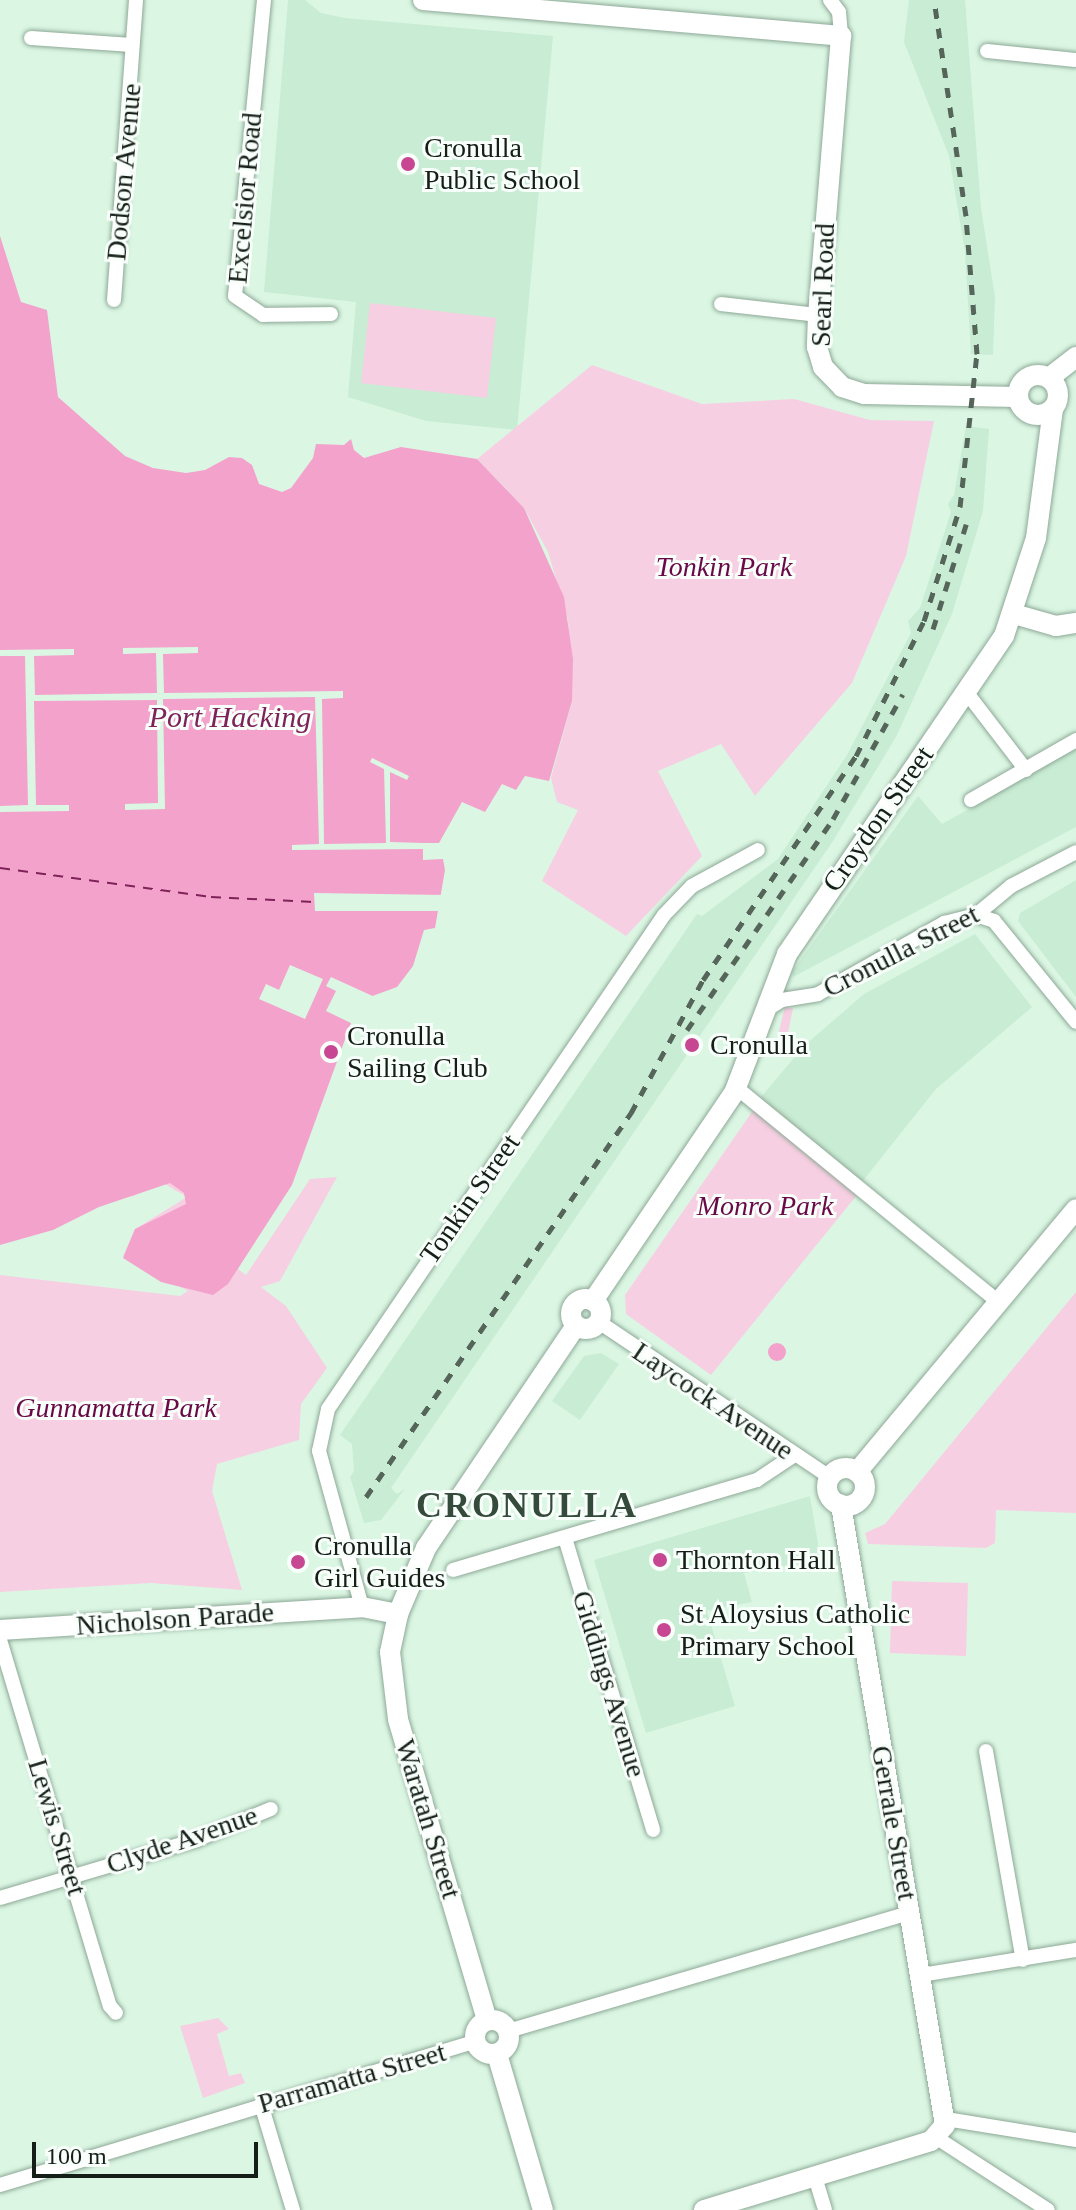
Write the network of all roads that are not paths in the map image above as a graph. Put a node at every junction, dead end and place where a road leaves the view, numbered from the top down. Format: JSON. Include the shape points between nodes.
{"nodes":[{"id":1,"x":136,"y":0,"type":"edge"},
{"id":2,"x":264,"y":0,"type":"edge"},
{"id":3,"x":423,"y":0,"type":"edge"},
{"id":4,"x":830,"y":0,"type":"edge"},
{"id":5,"x":841,"y":36,"type":"junction"},
{"id":6,"x":31,"y":38,"type":"dead end"},
{"id":7,"x":132,"y":45,"type":"junction"},
{"id":8,"x":987,"y":51,"type":"dead end"},
{"id":9,"x":1076,"y":60,"type":"edge"},
{"id":10,"x":114,"y":300,"type":"dead end"},
{"id":11,"x":721,"y":304,"type":"dead end"},
{"id":12,"x":331,"y":314,"type":"dead end"},
{"id":13,"x":818,"y":315,"type":"junction"},
{"id":14,"x":1076,"y":357,"type":"edge"},
{"id":15,"x":1049,"y":378,"type":"junction"},
{"id":16,"x":1018,"y":397,"type":"junction"},
{"id":17,"x":1044,"y":412,"type":"junction"},
{"id":18,"x":1014,"y":614,"type":"junction"},
{"id":19,"x":1076,"y":623,"type":"edge"},
{"id":20,"x":967,"y":693,"type":"junction"},
{"id":21,"x":1076,"y":740,"type":"edge"},
{"id":22,"x":1026,"y":770,"type":"junction"},
{"id":23,"x":971,"y":800,"type":"dead end"},
{"id":24,"x":758,"y":850,"type":"dead end"},
{"id":25,"x":1076,"y":852,"type":"edge"},
{"id":26,"x":976,"y":915,"type":"junction"},
{"id":27,"x":766,"y":1010,"type":"junction"},
{"id":28,"x":1073,"y":1012,"type":"edge"},
{"id":29,"x":737,"y":1088,"type":"junction"},
{"id":30,"x":1075,"y":1209,"type":"edge"},
{"id":31,"x":593,"y":1301,"type":"junction"},
{"id":32,"x":998,"y":1302,"type":"junction"},
{"id":33,"x":599,"y":1322,"type":"junction"},
{"id":34,"x":576,"y":1326,"type":"junction"},
{"id":35,"x":793,"y":1456,"type":"junction"},
{"id":36,"x":857,"y":1472,"type":"junction"},
{"id":37,"x":830,"y":1477,"type":"junction"},
{"id":38,"x":841,"y":1505,"type":"junction"},
{"id":39,"x":565,"y":1538,"type":"junction"},
{"id":40,"x":453,"y":1570,"type":"dead end"},
{"id":41,"x":362,"y":1607,"type":"junction"},
{"id":42,"x":398,"y":1614,"type":"junction"},
{"id":43,"x":0,"y":1630,"type":"edge"},
{"id":44,"x":0,"y":1640,"type":"edge"},
{"id":45,"x":986,"y":1751,"type":"dead end"},
{"id":46,"x":271,"y":1809,"type":"dead end"},
{"id":47,"x":653,"y":1830,"type":"dead end"},
{"id":48,"x":73,"y":1876,"type":"junction"},
{"id":49,"x":0,"y":1898,"type":"edge"},
{"id":50,"x":910,"y":1913,"type":"junction"},
{"id":51,"x":1076,"y":1950,"type":"edge"},
{"id":52,"x":1023,"y":1960,"type":"junction"},
{"id":53,"x":921,"y":1975,"type":"junction"},
{"id":54,"x":116,"y":2013,"type":"dead end"},
{"id":55,"x":487,"y":2020,"type":"junction"},
{"id":56,"x":508,"y":2031,"type":"junction"},
{"id":57,"x":475,"y":2042,"type":"junction"},
{"id":58,"x":497,"y":2054,"type":"junction"},
{"id":59,"x":261,"y":2104,"type":"junction"},
{"id":60,"x":946,"y":2119,"type":"junction"},
{"id":61,"x":937,"y":2138,"type":"junction"},
{"id":62,"x":1076,"y":2140,"type":"edge"},
{"id":63,"x":815,"y":2177,"type":"junction"},
{"id":64,"x":536,"y":2184,"type":"junction"},
{"id":65,"x":0,"y":2185,"type":"edge"},
{"id":66,"x":293,"y":2210,"type":"edge"},
{"id":67,"x":528,"y":2210,"type":"edge"},
{"id":68,"x":543,"y":2210,"type":"edge"},
{"id":69,"x":704,"y":2210,"type":"edge"},
{"id":70,"x":825,"y":2210,"type":"edge"},
{"id":71,"x":1048,"y":2210,"type":"edge"}],
"edges":[{"from":1,"to":7,"type":"street","name":"Dodson Avenue"},
{"from":2,"to":12,"type":"street","name":"Excelsior Road","via":[[235,296],[263,315]]},
{"from":3,"to":5,"type":"street"},
{"from":4,"to":5,"type":"street","name":"Searl Road","via":[[839,12]]},
{"from":5,"to":13,"type":"street","name":"Searl Road"},
{"from":6,"to":7,"type":"street","name":"Dodson Avenue"},
{"from":7,"to":10,"type":"street","name":"Dodson Avenue"},
{"from":8,"to":9,"type":"street"},
{"from":11,"to":13,"type":"street"},
{"from":13,"to":16,"type":"street","name":"Searl Road","via":[[819,358],[828,375],[851,392]]},
{"from":14,"to":15,"type":"street"},
{"from":15,"to":16,"type":"street","via":[[1036,375],[1024,380]]},
{"from":15,"to":17,"type":"street","via":[[1058,392]]},
{"from":16,"to":17,"type":"street","via":[[1024,409]]},
{"from":17,"to":18,"type":"street","name":"Croydon Street","via":[[1048,447],[1036,538]]},
{"from":18,"to":19,"type":"street","via":[[1056,626]]},
{"from":18,"to":20,"type":"street","name":"Croydon Street"},
{"from":20,"to":22,"type":"street"},
{"from":20,"to":27,"type":"street","name":"Croydon Street","via":[[787,954]]},
{"from":21,"to":22,"type":"street"},
{"from":22,"to":23,"type":"street"},
{"from":24,"to":41,"type":"street","name":"Tonkin Street","via":[[692,886],[664,915],[328,1409],[319,1451]]},
{"from":25,"to":26,"type":"street","name":"Cronulla Street","via":[[1011,886]]},
{"from":26,"to":27,"type":"street","name":"Cronulla Street","via":[[944,923],[818,994],[782,1000]]},
{"from":26,"to":28,"type":"street","via":[[994,921]]},
{"from":27,"to":29,"type":"street"},
{"from":29,"to":31,"type":"street"},
{"from":29,"to":32,"type":"street"},
{"from":30,"to":32,"type":"street"},
{"from":31,"to":33,"type":"street","via":[[601,1312]]},
{"from":31,"to":34,"type":"street","via":[[578,1300],[571,1308]]},
{"from":32,"to":36,"type":"street"},
{"from":33,"to":34,"type":"street","via":[[589,1329]]},
{"from":33,"to":35,"type":"street","name":"Laycock Avenue"},
{"from":34,"to":42,"type":"street","via":[[426,1548]]},
{"from":35,"to":37,"type":"street","name":"Laycock Avenue"},
{"from":35,"to":39,"type":"street","via":[[757,1480]]},
{"from":36,"to":37,"type":"street","via":[[842,1468]]},
{"from":36,"to":38,"type":"street","via":[[863,1480],[862,1496]]},
{"from":37,"to":38,"type":"street","via":[[828,1493]]},
{"from":38,"to":50,"type":"street","name":"Gerrale Street"},
{"from":39,"to":40,"type":"street"},
{"from":39,"to":47,"type":"street","name":"Giddings Avenue"},
{"from":41,"to":42,"type":"street","name":"Nicholson Parade"},
{"from":41,"to":43,"type":"street","name":"Nicholson Parade"},
{"from":42,"to":55,"type":"street","name":"Waratah Street","via":[[390,1652],[398,1719]]},
{"from":44,"to":48,"type":"street","name":"Lewis Street"},
{"from":45,"to":52,"type":"street"},
{"from":46,"to":48,"type":"street","name":"Clyde Avenue","via":[[196,1840]]},
{"from":48,"to":49,"type":"street","name":"Clyde Avenue"},
{"from":48,"to":54,"type":"street","name":"Lewis Street"},
{"from":50,"to":53,"type":"street","name":"Gerrale Street"},
{"from":50,"to":56,"type":"street"},
{"from":51,"to":52,"type":"street"},
{"from":52,"to":53,"type":"street"},
{"from":53,"to":60,"type":"street","name":"Gerrale Street"},
{"from":55,"to":56,"type":"street","via":[[502,2023]]},
{"from":55,"to":57,"type":"street","via":[[478,2026]]},
{"from":56,"to":58,"type":"street","via":[[506,2048]]},
{"from":57,"to":58,"type":"street","via":[[486,2053]]},
{"from":57,"to":59,"type":"street","name":"Parramatta Street"},
{"from":58,"to":64,"type":"street"},
{"from":59,"to":65,"type":"street","name":"Parramatta Street"},
{"from":59,"to":66,"type":"street"},
{"from":60,"to":61,"type":"street"},
{"from":60,"to":62,"type":"street"},
{"from":61,"to":63,"type":"street"},
{"from":61,"to":71,"type":"street"},
{"from":63,"to":69,"type":"street"},
{"from":63,"to":70,"type":"street"},
{"from":64,"to":67,"type":"street"},
{"from":64,"to":68,"type":"street"}]}
